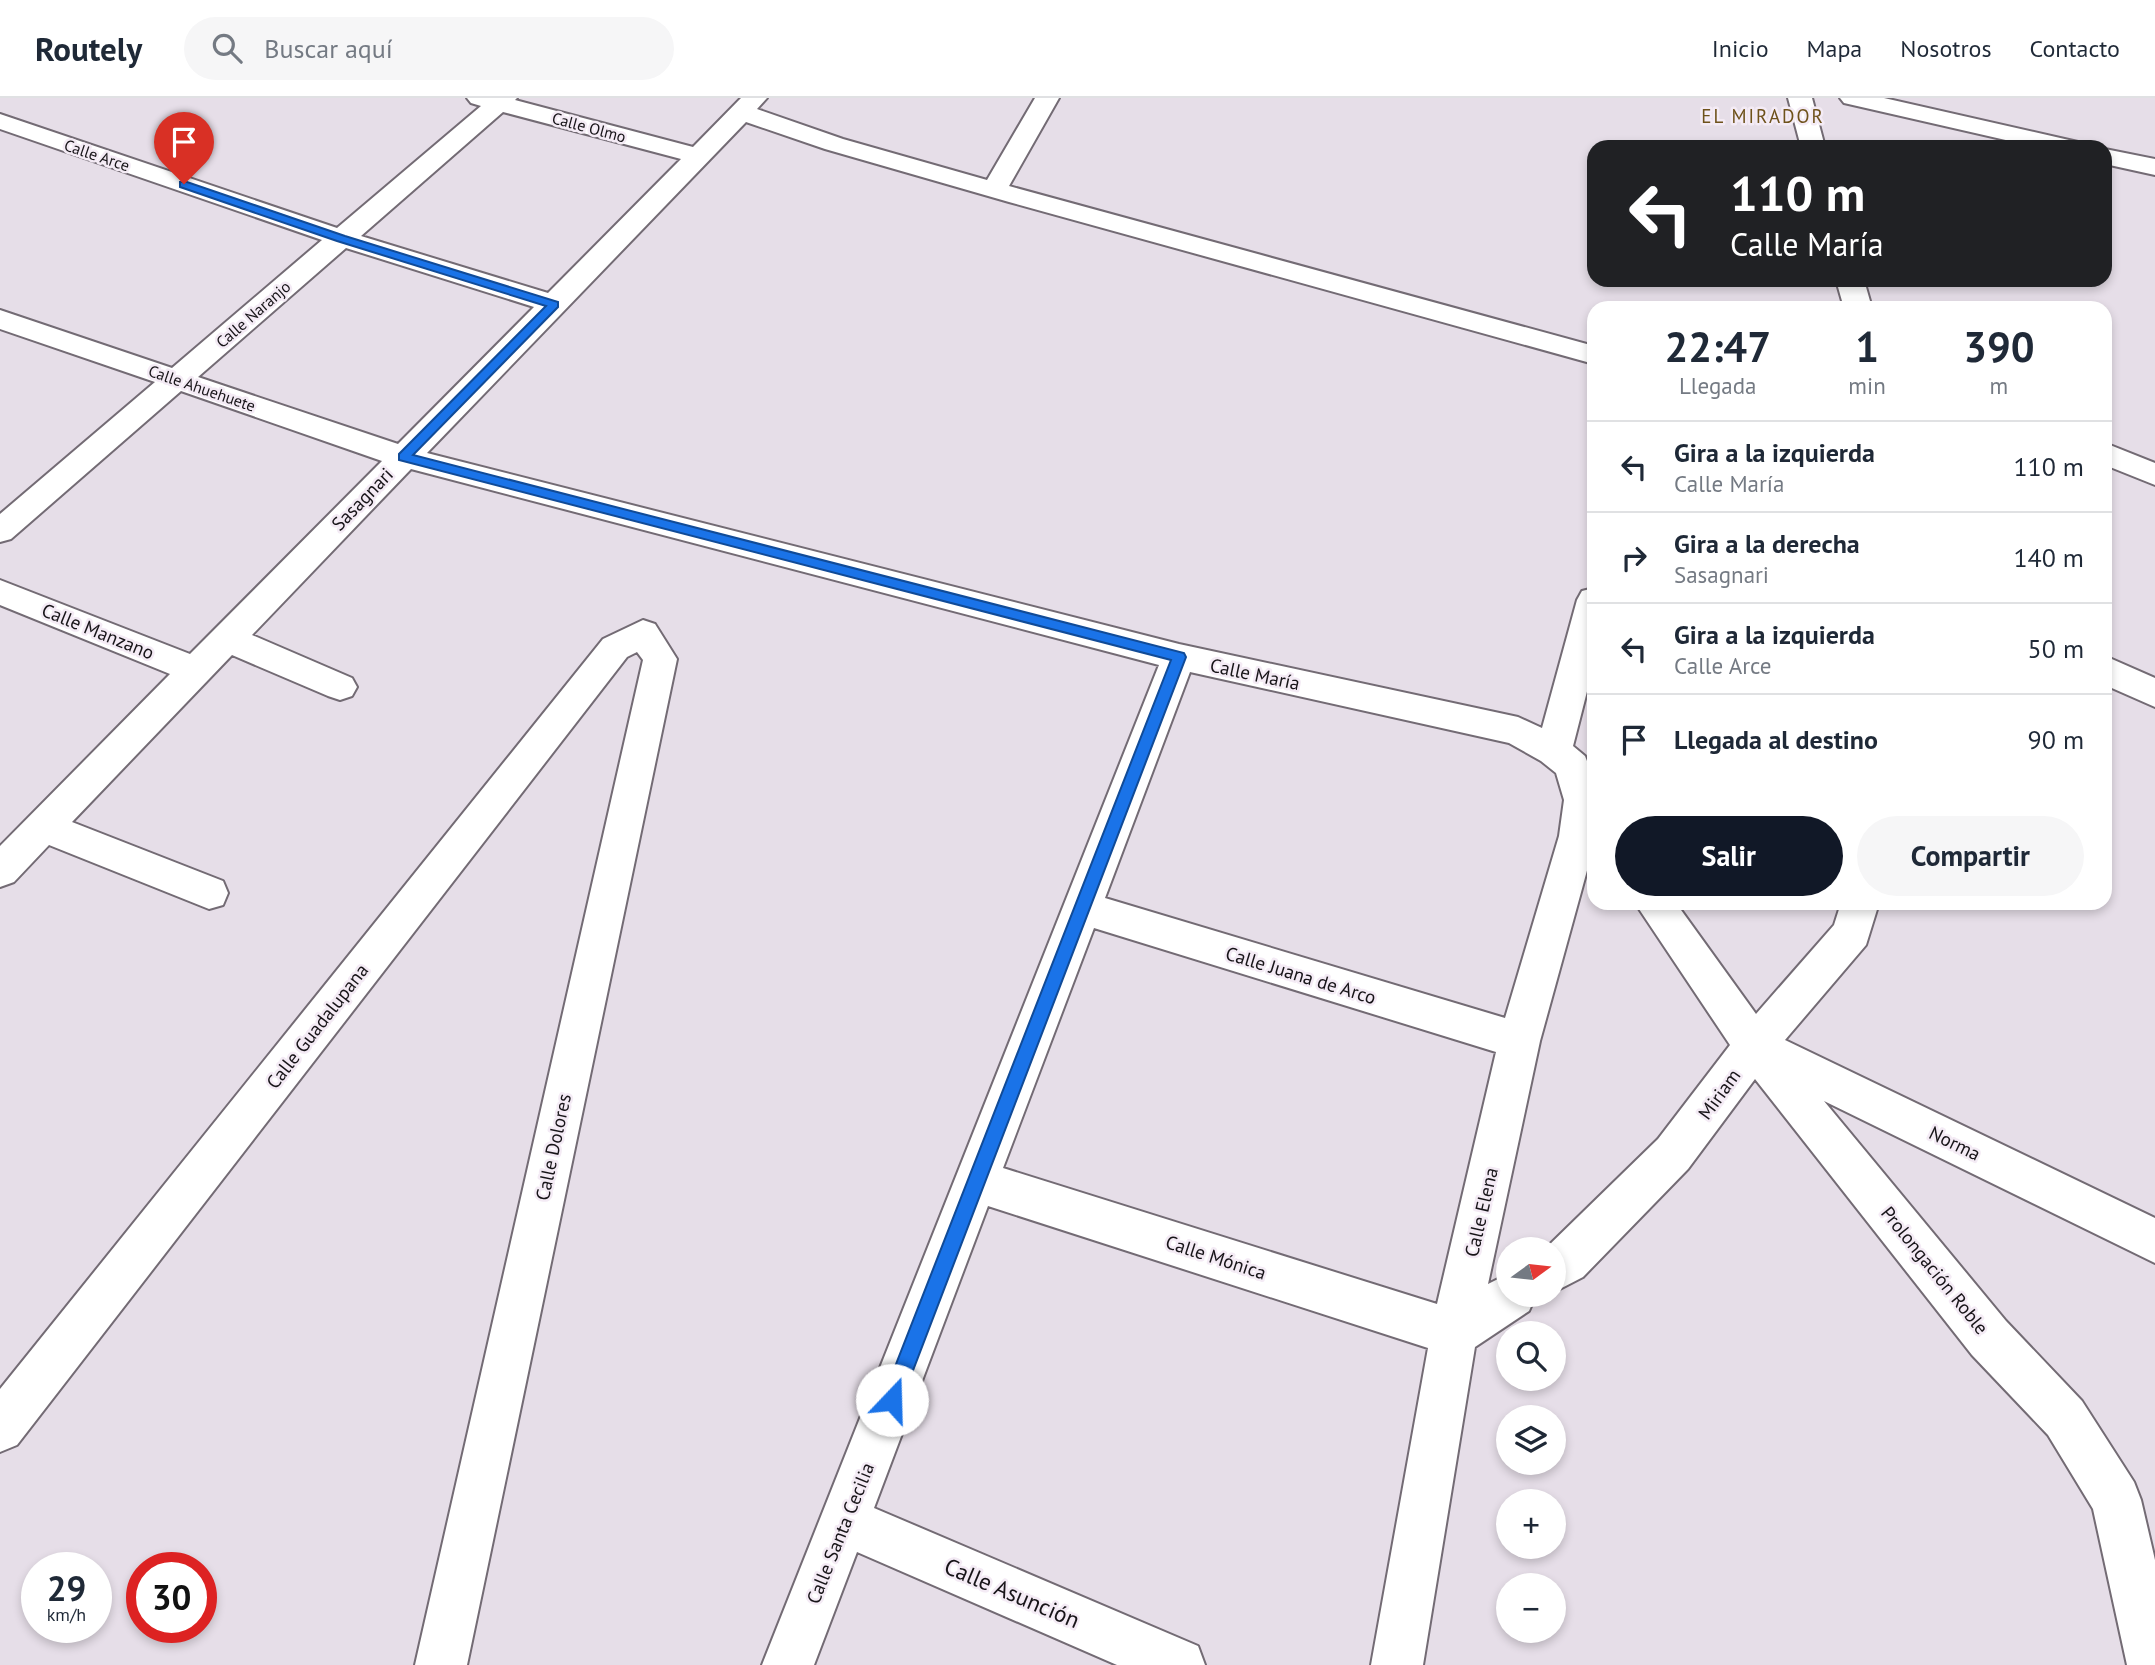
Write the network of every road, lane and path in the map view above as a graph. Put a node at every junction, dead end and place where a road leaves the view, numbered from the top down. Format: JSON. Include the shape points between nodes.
{"nodes":[{"id":1,"x":1047,"y":98,"type":"edge"},
{"id":2,"x":1800,"y":98,"type":"edge"},
{"id":3,"x":1852,"y":98,"type":"edge"},
{"id":4,"x":495,"y":100,"type":"edge"},
{"id":5,"x":748,"y":105,"type":"edge"},
{"id":6,"x":1945,"y":108,"type":"edge"},
{"id":7,"x":0,"y":121,"type":"edge"},
{"id":8,"x":1811,"y":140,"type":"edge"},
{"id":9,"x":2047,"y":140,"type":"edge"},
{"id":10,"x":699,"y":156,"type":"junction"},
{"id":11,"x":2112,"y":158,"type":"edge"},
{"id":12,"x":2155,"y":167,"type":"edge"},
{"id":13,"x":995,"y":189,"type":"junction"},
{"id":14,"x":341,"y":238,"type":"junction"},
{"id":15,"x":554,"y":304,"type":"junction"},
{"id":16,"x":0,"y":319,"type":"edge"},
{"id":17,"x":1587,"y":353,"type":"edge"},
{"id":18,"x":177,"y":379,"type":"junction"},
{"id":19,"x":2112,"y":456,"type":"edge"},
{"id":20,"x":403,"y":457,"type":"junction"},
{"id":21,"x":2155,"y":475,"type":"edge"},
{"id":22,"x":0,"y":531,"type":"edge"},
{"id":23,"x":0,"y":592,"type":"edge"},
{"id":24,"x":643,"y":634,"type":"joint"},
{"id":25,"x":226,"y":638,"type":"junction"},
{"id":26,"x":1179,"y":657,"type":"junction"},
{"id":27,"x":195,"y":670,"type":"junction"},
{"id":28,"x":2112,"y":672,"type":"edge"},
{"id":29,"x":340,"y":687,"type":"dead end"},
{"id":30,"x":1587,"y":687,"type":"edge"},
{"id":31,"x":2155,"y":694,"type":"edge"},
{"id":32,"x":1579,"y":787,"type":"edge"},
{"id":33,"x":44,"y":827,"type":"junction"},
{"id":34,"x":0,"y":871,"type":"edge"},
{"id":35,"x":209,"y":893,"type":"dead end"},
{"id":36,"x":1082,"y":908,"type":"junction"},
{"id":37,"x":1659,"y":910,"type":"edge"},
{"id":38,"x":1858,"y":910,"type":"edge"},
{"id":39,"x":1519,"y":1041,"type":"junction"},
{"id":40,"x":1755,"y":1046,"type":"junction"},
{"id":41,"x":977,"y":1181,"type":"junction"},
{"id":42,"x":2155,"y":1241,"type":"edge"},
{"id":43,"x":1566,"y":1262,"type":"edge"},
{"id":44,"x":1496,"y":1306,"type":"edge"},
{"id":45,"x":1454,"y":1333,"type":"junction"},
{"id":46,"x":0,"y":1428,"type":"edge"},
{"id":47,"x":845,"y":1521,"type":"junction"},
{"id":48,"x":441,"y":1665,"type":"edge"},
{"id":49,"x":788,"y":1665,"type":"edge"},
{"id":50,"x":1179,"y":1665,"type":"edge"},
{"id":51,"x":1397,"y":1665,"type":"edge"},
{"id":52,"x":2153,"y":1665,"type":"edge"}],
"edges":[{"from":1,"to":13,"type":"street"},
{"from":2,"to":8,"type":"street"},
{"from":3,"to":6,"type":"street"},
{"from":4,"to":10,"type":"street","name":"Calle Olmo"},
{"from":4,"to":14,"type":"street","name":"Calle Naranjo"},
{"from":5,"to":10,"type":"street","name":"Sasagnari"},
{"from":5,"to":13,"type":"street","via":[[834,144]]},
{"from":6,"to":9,"type":"street"},
{"from":7,"to":14,"type":"street","name":"Calle Arce"},
{"from":10,"to":15,"type":"street","name":"Sasagnari"},
{"from":11,"to":12,"type":"street"},
{"from":13,"to":17,"type":"street"},
{"from":14,"to":15,"type":"street","name":"Calle Arce"},
{"from":14,"to":18,"type":"street","name":"Calle Naranjo"},
{"from":15,"to":20,"type":"street","name":"Sasagnari"},
{"from":16,"to":18,"type":"street","name":"Calle Ahuehuete"},
{"from":18,"to":20,"type":"street","name":"Calle Ahuehuete"},
{"from":18,"to":22,"type":"street","name":"Calle Naranjo"},
{"from":19,"to":21,"type":"street"},
{"from":20,"to":25,"type":"street","name":"Sasagnari"},
{"from":20,"to":26,"type":"street","name":"Calle María"},
{"from":23,"to":27,"type":"street","name":"Calle Manzano"},
{"from":24,"to":46,"type":"street","name":"Calle Guadalupana","via":[[615,648]]},
{"from":24,"to":48,"type":"street","name":"Calle Dolores","via":[[660,659]]},
{"from":25,"to":27,"type":"street","name":"Sasagnari"},
{"from":25,"to":29,"type":"street"},
{"from":26,"to":32,"type":"street","name":"Calle María","via":[[1518,731]]},
{"from":26,"to":36,"type":"street","name":"Calle Santa Cecilia"},
{"from":27,"to":33,"type":"street","name":"Sasagnari"},
{"from":28,"to":31,"type":"street"},
{"from":30,"to":32,"type":"street","name":"Calle Elena"},
{"from":32,"to":39,"type":"street","name":"Calle Elena","via":[[1578,836]]},
{"from":33,"to":34,"type":"street","name":"Sasagnari"},
{"from":33,"to":35,"type":"street"},
{"from":36,"to":39,"type":"street","name":"Calle Juana de Arco"},
{"from":36,"to":41,"type":"street","name":"Calle Santa Cecilia"},
{"from":37,"to":40,"type":"street","name":"Prolongación Roble"},
{"from":38,"to":40,"type":"street","name":"Miriam","via":[[1852,933]]},
{"from":39,"to":45,"type":"street","name":"Calle Elena"},
{"from":40,"to":42,"type":"street","name":"Norma"},
{"from":40,"to":43,"type":"street","name":"Miriam","via":[[1673,1154]]},
{"from":40,"to":52,"type":"street","name":"Prolongación Roble","via":[[1989,1338],[2065,1418],[2116,1500]]},
{"from":41,"to":45,"type":"street","name":"Calle Mónica"},
{"from":41,"to":47,"type":"street","name":"Calle Santa Cecilia"},
{"from":44,"to":45,"type":"street"},
{"from":45,"to":51,"type":"street","name":"Calle Elena"},
{"from":47,"to":49,"type":"street","name":"Calle Santa Cecilia"},
{"from":47,"to":50,"type":"street","name":"Calle Asunción"}]}
